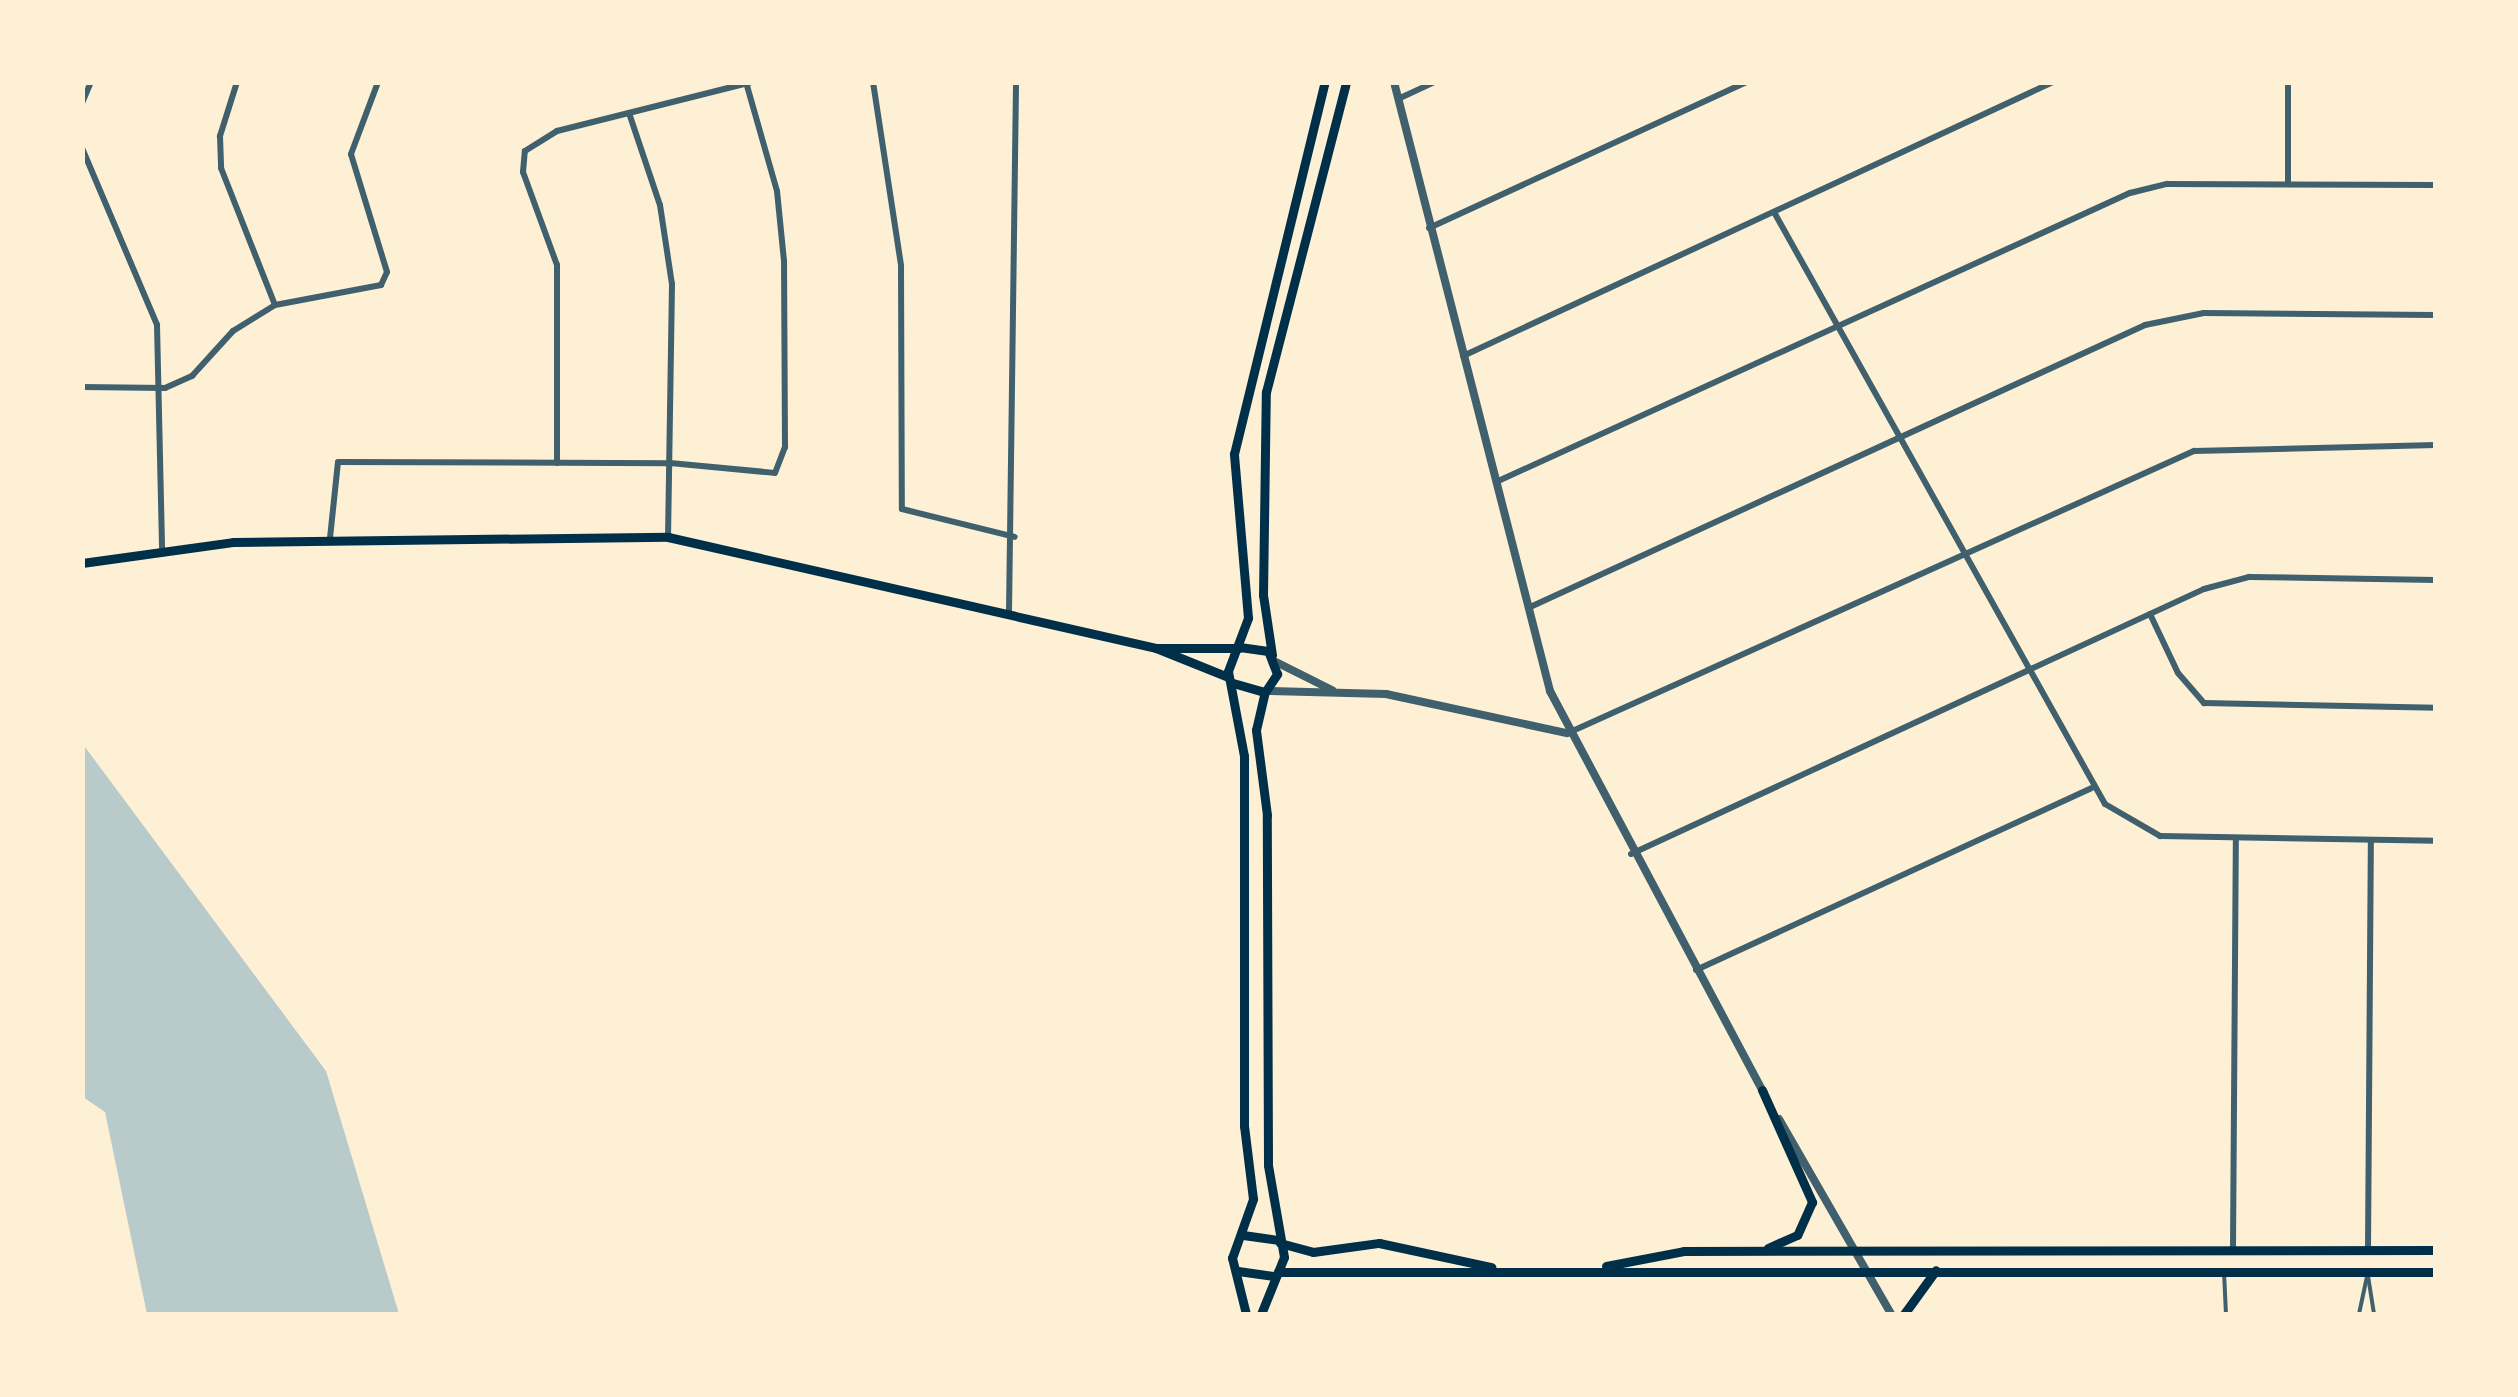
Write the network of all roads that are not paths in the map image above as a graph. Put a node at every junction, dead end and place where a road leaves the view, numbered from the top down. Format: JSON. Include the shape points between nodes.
{"nodes":[{"id":1,"x":90,"y":82,"type":"edge"},
{"id":2,"x":237,"y":82,"type":"edge"},
{"id":3,"x":378,"y":82,"type":"edge"},
{"id":4,"x":873,"y":82,"type":"edge"},
{"id":5,"x":1016,"y":82,"type":"edge"},
{"id":6,"x":1326,"y":82,"type":"edge"},
{"id":7,"x":1346,"y":82,"type":"edge"},
{"id":8,"x":1394,"y":82,"type":"edge"},
{"id":9,"x":1434,"y":82,"type":"edge"},
{"id":10,"x":1746,"y":82,"type":"edge"},
{"id":11,"x":2025,"y":82,"type":"edge"},
{"id":12,"x":2053,"y":82,"type":"edge"},
{"id":13,"x":2288,"y":82,"type":"edge"},
{"id":14,"x":748,"y":83,"type":"edge"},
{"id":15,"x":2028,"y":92,"type":"junction"},
{"id":16,"x":1398,"y":100,"type":"junction"},
{"id":17,"x":82,"y":103,"type":"edge"},
{"id":18,"x":629,"y":112,"type":"junction"},
{"id":19,"x":82,"y":148,"type":"edge"},
{"id":20,"x":2288,"y":183,"type":"junction"},
{"id":21,"x":2436,"y":186,"type":"edge"},
{"id":22,"x":1774,"y":212,"type":"junction"},
{"id":23,"x":1429,"y":228,"type":"junction"},
{"id":24,"x":275,"y":304,"type":"junction"},
{"id":25,"x":2436,"y":315,"type":"edge"},
{"id":26,"x":1836,"y":322,"type":"junction"},
{"id":27,"x":1462,"y":357,"type":"junction"},
{"id":28,"x":1248,"y":370,"type":"junction"},
{"id":29,"x":1269,"y":376,"type":"junction"},
{"id":30,"x":82,"y":387,"type":"edge"},
{"id":31,"x":165,"y":388,"type":"junction"},
{"id":32,"x":1897,"y":440,"type":"junction"},
{"id":33,"x":2436,"y":444,"type":"edge"},
{"id":34,"x":557,"y":462,"type":"junction"},
{"id":35,"x":670,"y":462,"type":"junction"},
{"id":36,"x":1494,"y":482,"type":"junction"},
{"id":37,"x":668,"y":537,"type":"junction"},
{"id":38,"x":1015,"y":537,"type":"junction"},
{"id":39,"x":330,"y":538,"type":"junction"},
{"id":40,"x":162,"y":552,"type":"junction"},
{"id":41,"x":1960,"y":552,"type":"junction"},
{"id":42,"x":82,"y":563,"type":"edge"},
{"id":43,"x":2436,"y":580,"type":"edge"},
{"id":44,"x":1528,"y":608,"type":"junction"},
{"id":45,"x":1009,"y":612,"type":"junction"},
{"id":46,"x":2150,"y":614,"type":"junction"},
{"id":47,"x":1240,"y":647,"type":"junction"},
{"id":48,"x":1156,"y":648,"type":"junction"},
{"id":49,"x":1274,"y":658,"type":"junction"},
{"id":50,"x":2026,"y":672,"type":"junction"},
{"id":51,"x":1231,"y":680,"type":"junction"},
{"id":52,"x":1332,"y":690,"type":"junction"},
{"id":53,"x":1266,"y":692,"type":"junction"},
{"id":54,"x":2436,"y":708,"type":"edge"},
{"id":55,"x":1567,"y":733,"type":"junction"},
{"id":56,"x":2091,"y":788,"type":"junction"},
{"id":57,"x":2236,"y":840,"type":"junction"},
{"id":58,"x":2371,"y":841,"type":"junction"},
{"id":59,"x":2436,"y":841,"type":"edge"},
{"id":60,"x":1631,"y":854,"type":"junction"},
{"id":61,"x":1695,"y":971,"type":"junction"},
{"id":62,"x":1762,"y":1090,"type":"junction"},
{"id":63,"x":1240,"y":1236,"type":"junction"},
{"id":64,"x":1279,"y":1242,"type":"junction"},
{"id":65,"x":2147,"y":1248,"type":"junction"},
{"id":66,"x":2234,"y":1248,"type":"junction"},
{"id":67,"x":1763,"y":1250,"type":"junction"},
{"id":68,"x":2368,"y":1250,"type":"junction"},
{"id":69,"x":2436,"y":1250,"type":"edge"},
{"id":70,"x":1855,"y":1251,"type":"junction"},
{"id":71,"x":1236,"y":1269,"type":"junction"},
{"id":72,"x":1865,"y":1269,"type":"junction"},
{"id":73,"x":1504,"y":1270,"type":"junction"},
{"id":74,"x":1594,"y":1270,"type":"junction"},
{"id":75,"x":1936,"y":1270,"type":"junction"},
{"id":76,"x":2146,"y":1270,"type":"junction"},
{"id":77,"x":2368,"y":1271,"type":"junction"},
{"id":78,"x":2224,"y":1272,"type":"junction"},
{"id":79,"x":2436,"y":1272,"type":"edge"},
{"id":80,"x":1277,"y":1274,"type":"junction"},
{"id":81,"x":1246,"y":1314,"type":"edge"},
{"id":82,"x":1262,"y":1314,"type":"edge"},
{"id":83,"x":1891,"y":1314,"type":"edge"},
{"id":84,"x":1904,"y":1314,"type":"edge"},
{"id":85,"x":2226,"y":1314,"type":"edge"},
{"id":86,"x":2359,"y":1314,"type":"edge"},
{"id":87,"x":2374,"y":1314,"type":"edge"}],
"edges":[{"from":1,"to":17,"type":"street"},
{"from":2,"to":24,"type":"street","via":[[223,118],[221,168]]},
{"from":3,"to":24,"type":"street","via":[[357,126],[352,170],[386,280]]},
{"from":4,"to":38,"type":"street","via":[[901,266],[902,510]]},
{"from":5,"to":38,"type":"street"},
{"from":6,"to":28,"type":"main road"},
{"from":7,"to":29,"type":"main road"},
{"from":8,"to":16,"type":"street"},
{"from":9,"to":16,"type":"street"},
{"from":10,"to":23,"type":"street"},
{"from":11,"to":15,"type":"street"},
{"from":12,"to":15,"type":"street"},
{"from":13,"to":20,"type":"street"},
{"from":14,"to":18,"type":"street"},
{"from":14,"to":35,"type":"street","via":[[776,191],[784,260],[785,446],[772,476]]},
{"from":15,"to":22,"type":"street"},
{"from":16,"to":23,"type":"street"},
{"from":18,"to":34,"type":"street","via":[[557,131],[525,152],[523,172],[556,265]]},
{"from":18,"to":35,"type":"street","via":[[669,246]]},
{"from":19,"to":31,"type":"street","via":[[148,287]]},
{"from":20,"to":21,"type":"street"},
{"from":20,"to":26,"type":"street","via":[[2130,193]]},
{"from":22,"to":26,"type":"street"},
{"from":22,"to":27,"type":"street"},
{"from":23,"to":27,"type":"street"},
{"from":24,"to":31,"type":"street","via":[[233,331],[192,376]]},
{"from":25,"to":32,"type":"street","via":[[2174,317]]},
{"from":26,"to":32,"type":"street"},
{"from":26,"to":36,"type":"street"},
{"from":27,"to":36,"type":"street"},
{"from":28,"to":29,"type":"main road"},
{"from":28,"to":47,"type":"main road","via":[[1233,486],[1247,624]]},
{"from":29,"to":49,"type":"main road","via":[[1262,508]]},
{"from":30,"to":31,"type":"street"},
{"from":31,"to":40,"type":"street"},
{"from":32,"to":41,"type":"street"},
{"from":32,"to":44,"type":"street"},
{"from":33,"to":41,"type":"street","via":[[2212,447]]},
{"from":34,"to":35,"type":"street"},
{"from":34,"to":39,"type":"street","via":[[338,462]]},
{"from":35,"to":37,"type":"street"},
{"from":36,"to":44,"type":"street"},
{"from":37,"to":39,"type":"main road"},
{"from":37,"to":45,"type":"main road"},
{"from":38,"to":45,"type":"street"},
{"from":39,"to":40,"type":"main road"},
{"from":40,"to":42,"type":"main road"},
{"from":41,"to":50,"type":"street"},
{"from":41,"to":55,"type":"street"},
{"from":43,"to":46,"type":"street","via":[[2249,577]]},
{"from":44,"to":55,"type":"street"},
{"from":45,"to":48,"type":"main road"},
{"from":46,"to":50,"type":"street"},
{"from":46,"to":54,"type":"street","via":[[2178,674],[2204,703]]},
{"from":47,"to":48,"type":"main road"},
{"from":47,"to":49,"type":"main road"},
{"from":47,"to":51,"type":"main road"},
{"from":48,"to":51,"type":"main road"},
{"from":49,"to":52,"type":"street"},
{"from":49,"to":53,"type":"main road"},
{"from":50,"to":56,"type":"street"},
{"from":50,"to":60,"type":"street"},
{"from":51,"to":53,"type":"main road"},
{"from":51,"to":63,"type":"main road","via":[[1244,756],[1244,1126],[1253,1199]]},
{"from":52,"to":53,"type":"street"},
{"from":52,"to":55,"type":"street"},
{"from":53,"to":64,"type":"main road","via":[[1256,730],[1267,815],[1268,1165]]},
{"from":55,"to":60,"type":"street"},
{"from":56,"to":57,"type":"street","via":[[2129,824],[2160,836]]},
{"from":56,"to":61,"type":"street"},
{"from":57,"to":58,"type":"street"},
{"from":57,"to":66,"type":"street"},
{"from":58,"to":59,"type":"street"},
{"from":58,"to":68,"type":"street"},
{"from":60,"to":61,"type":"street"},
{"from":61,"to":62,"type":"street"},
{"from":62,"to":67,"type":"main road","via":[[1812,1202],[1797,1235]]},
{"from":62,"to":70,"type":"street"},
{"from":63,"to":64,"type":"main road"},
{"from":63,"to":71,"type":"main road"},
{"from":64,"to":73,"type":"main road","via":[[1313,1252],[1380,1244]]},
{"from":64,"to":80,"type":"main road"},
{"from":65,"to":66,"type":"main road"},
{"from":65,"to":70,"type":"main road"},
{"from":65,"to":76,"type":"main road"},
{"from":66,"to":68,"type":"main road"},
{"from":67,"to":70,"type":"main road"},
{"from":67,"to":74,"type":"main road","via":[[1684,1251]]},
{"from":68,"to":69,"type":"main road"},
{"from":68,"to":77,"type":"main road"},
{"from":70,"to":72,"type":"street"},
{"from":71,"to":80,"type":"main road","via":[[1255,1280]]},
{"from":71,"to":81,"type":"main road"},
{"from":72,"to":74,"type":"main road"},
{"from":72,"to":75,"type":"main road"},
{"from":72,"to":83,"type":"street"},
{"from":73,"to":74,"type":"main road"},
{"from":73,"to":80,"type":"main road"},
{"from":75,"to":76,"type":"main road"},
{"from":75,"to":84,"type":"main road"},
{"from":76,"to":78,"type":"main road"},
{"from":77,"to":78,"type":"main road"},
{"from":77,"to":79,"type":"main road"},
{"from":77,"to":86,"type":"lane"},
{"from":77,"to":87,"type":"lane"},
{"from":78,"to":85,"type":"lane"},
{"from":80,"to":82,"type":"main road"}]}
